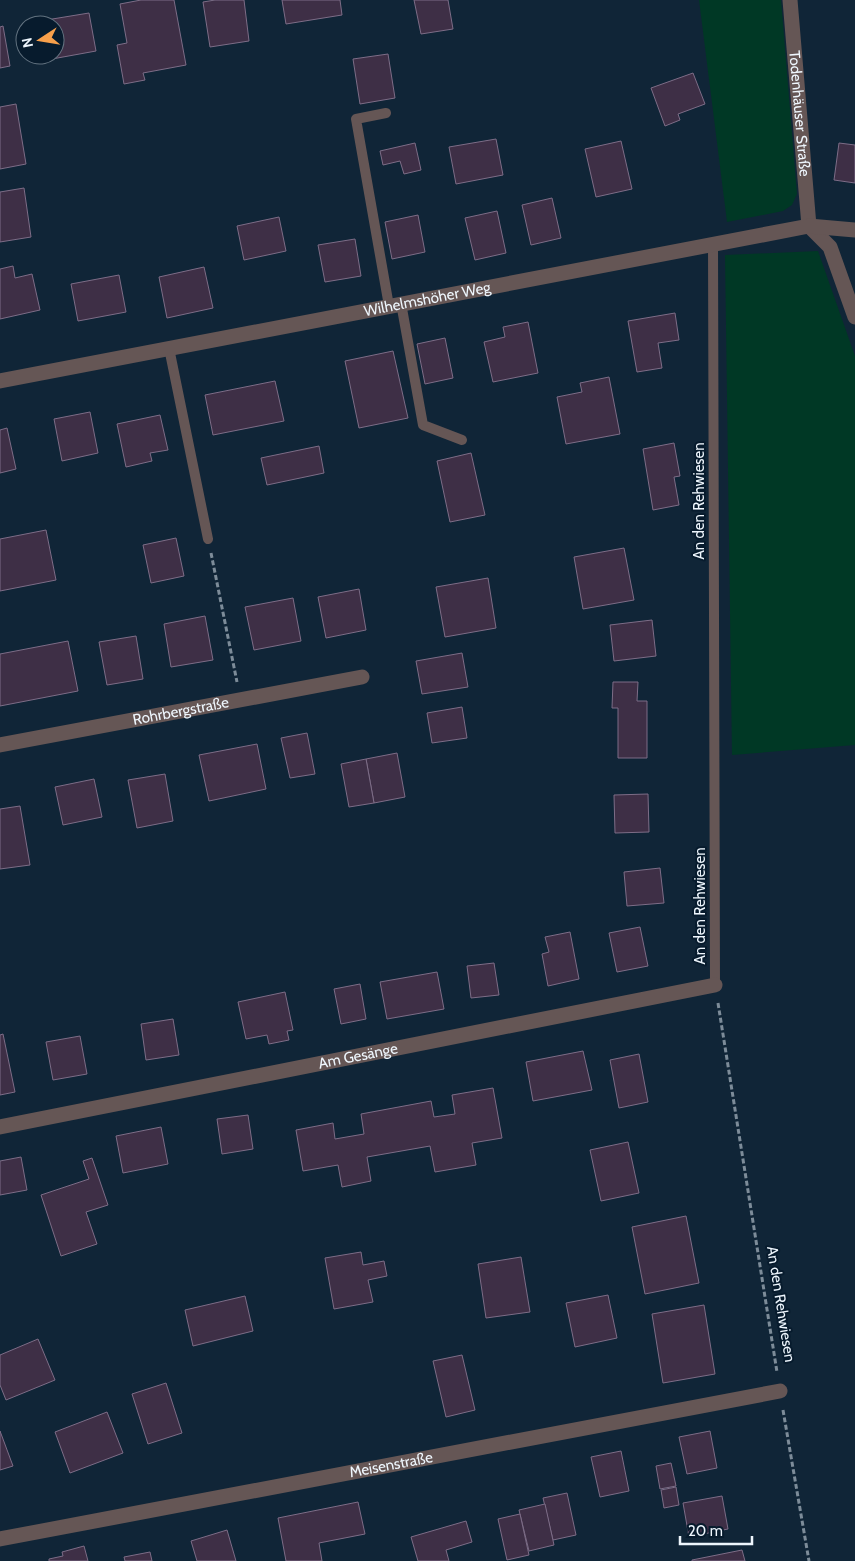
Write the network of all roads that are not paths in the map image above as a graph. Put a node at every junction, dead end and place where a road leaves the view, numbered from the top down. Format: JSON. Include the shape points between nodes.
{"nodes":[{"id":1,"x":790,"y":0,"type":"edge"},
{"id":2,"x":386,"y":113,"type":"dead end"},
{"id":3,"x":809,"y":226,"type":"junction"},
{"id":4,"x":855,"y":230,"type":"edge"},
{"id":5,"x":713,"y":243,"type":"junction"},
{"id":6,"x":395,"y":305,"type":"junction"},
{"id":7,"x":855,"y":317,"type":"edge"},
{"id":8,"x":169,"y":348,"type":"junction"},
{"id":9,"x":0,"y":381,"type":"edge"},
{"id":10,"x":462,"y":440,"type":"dead end"},
{"id":11,"x":208,"y":538,"type":"road end"},
{"id":12,"x":362,"y":677,"type":"dead end"},
{"id":13,"x":0,"y":745,"type":"edge"},
{"id":14,"x":715,"y":985,"type":"joint"},
{"id":15,"x":0,"y":1127,"type":"edge"},
{"id":16,"x":780,"y":1391,"type":"road end"},
{"id":17,"x":0,"y":1539,"type":"edge"}],
"edges":[{"from":1,"to":3,"type":"street","name":"Todenhäuser Straße"},
{"from":2,"to":6,"type":"lane","via":[[356,119]]},
{"from":3,"to":4,"type":"street","name":"Wilhelmshöher Weg"},
{"from":3,"to":5,"type":"street","name":"Wilhelmshöher Weg"},
{"from":3,"to":7,"type":"street","via":[[830,247]]},
{"from":5,"to":6,"type":"street","name":"Wilhelmshöher Weg"},
{"from":5,"to":14,"type":"lane","name":"An den Rehwiesen"},
{"from":6,"to":8,"type":"street","name":"Wilhelmshöher Weg"},
{"from":6,"to":10,"type":"lane","via":[[423,425]]},
{"from":8,"to":9,"type":"street","name":"Wilhelmshöher Weg"},
{"from":8,"to":11,"type":"lane"},
{"from":12,"to":13,"type":"street","name":"Rohrbergstraße"},
{"from":14,"to":15,"type":"street","name":"Am Gesänge"},
{"from":16,"to":17,"type":"street","name":"Meisenstraße"}]}
